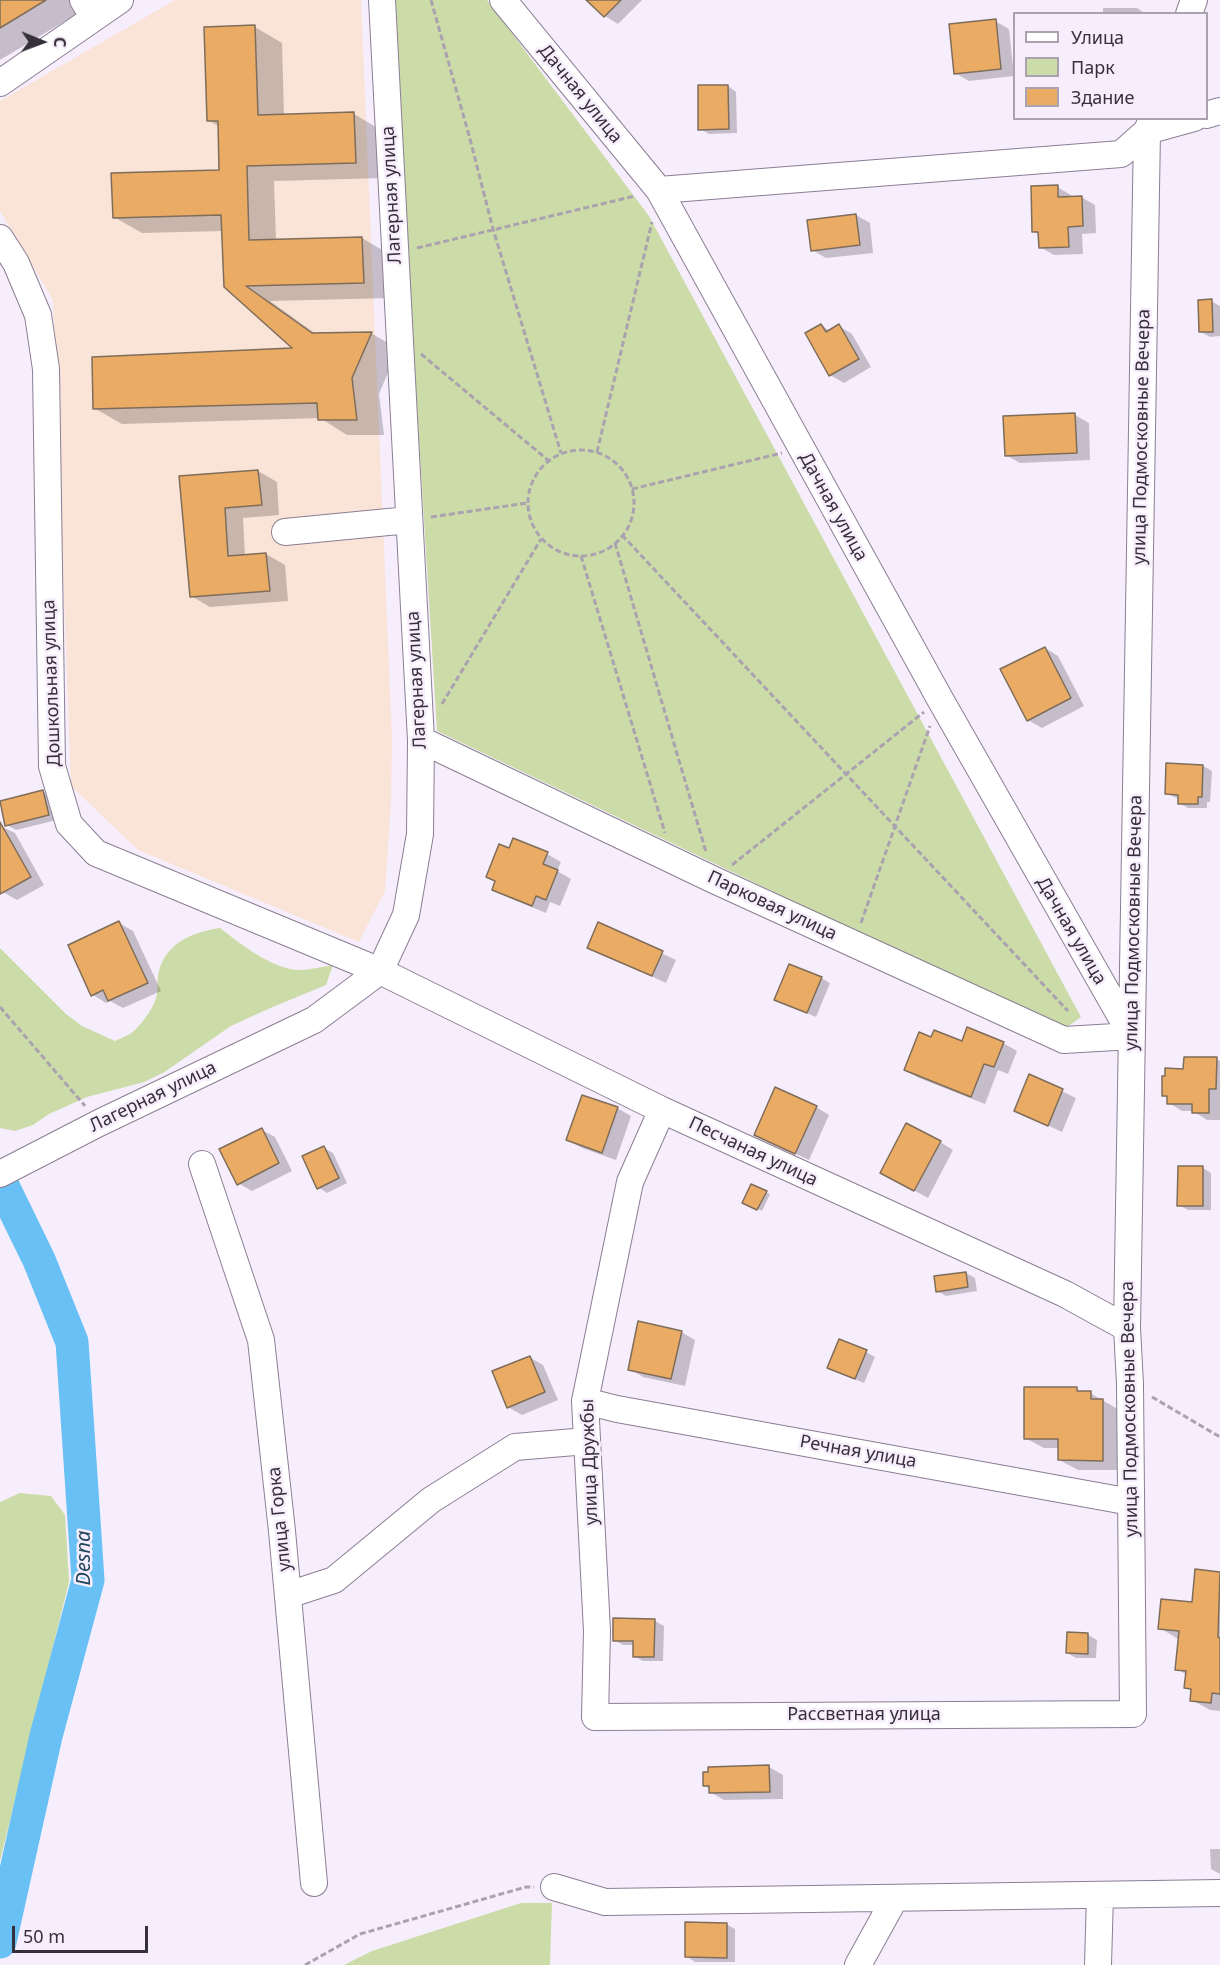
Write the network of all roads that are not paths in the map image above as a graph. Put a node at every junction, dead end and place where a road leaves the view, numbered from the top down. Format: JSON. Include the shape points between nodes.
{"nodes":[{"id":1,"x":120,"y":0,"type":"edge"},
{"id":2,"x":382,"y":0,"type":"edge"},
{"id":3,"x":503,"y":0,"type":"edge"},
{"id":4,"x":88,"y":9,"type":"edge"},
{"id":5,"x":0,"y":83,"type":"edge"},
{"id":6,"x":1181,"y":120,"type":"edge"},
{"id":7,"x":1150,"y":125,"type":"edge"},
{"id":8,"x":659,"y":190,"type":"junction"},
{"id":9,"x":0,"y":238,"type":"edge"},
{"id":10,"x":409,"y":520,"type":"junction"},
{"id":11,"x":285,"y":532,"type":"dead end"},
{"id":12,"x":421,"y":740,"type":"junction"},
{"id":13,"x":380,"y":970,"type":"junction"},
{"id":14,"x":1132,"y":1036,"type":"junction"},
{"id":15,"x":662,"y":1110,"type":"junction"},
{"id":16,"x":202,"y":1164,"type":"dead end"},
{"id":17,"x":0,"y":1174,"type":"edge"},
{"id":18,"x":1127,"y":1328,"type":"junction"},
{"id":19,"x":585,"y":1401,"type":"junction"},
{"id":20,"x":587,"y":1441,"type":"junction"},
{"id":21,"x":1131,"y":1502,"type":"junction"},
{"id":22,"x":288,"y":1595,"type":"junction"},
{"id":23,"x":1133,"y":1714,"type":"joint"},
{"id":24,"x":594,"y":1717,"type":"joint"},
{"id":25,"x":314,"y":1883,"type":"dead end"},
{"id":26,"x":554,"y":1887,"type":"road end"},
{"id":27,"x":1220,"y":1893,"type":"edge"},
{"id":28,"x":1100,"y":1895,"type":"junction"},
{"id":29,"x":895,"y":1898,"type":"junction"},
{"id":30,"x":858,"y":1965,"type":"edge"},
{"id":31,"x":1098,"y":1965,"type":"edge"}],
"edges":[{"from":1,"to":4,"type":"street"},
{"from":2,"to":10,"type":"street","name":"Лагерная улица"},
{"from":3,"to":8,"type":"street","name":"Дачная улица"},
{"from":4,"to":5,"type":"street"},
{"from":6,"to":7,"type":"street"},
{"from":7,"to":8,"type":"street","via":[[1121,154]]},
{"from":7,"to":14,"type":"street","name":"улица Подмосковные Вечера"},
{"from":8,"to":14,"type":"street","name":"Дачная улица","via":[[940,699]]},
{"from":9,"to":13,"type":"street","name":"Дошкольная улица","via":[[16,262],[38,315],[46,369],[52,766],[69,824],[96,853]]},
{"from":10,"to":11,"type":"street"},
{"from":10,"to":12,"type":"street","name":"Лагерная улица"},
{"from":12,"to":13,"type":"street","name":"Лагерная улица","via":[[420,834],[406,915]]},
{"from":12,"to":14,"type":"street","name":"Парковая улица","via":[[1064,1040]]},
{"from":13,"to":15,"type":"street","name":"Песчаная улица"},
{"from":13,"to":17,"type":"street","name":"Лагерная улица","via":[[314,1020]]},
{"from":14,"to":18,"type":"street","name":"улица Подмосковные Вечера"},
{"from":15,"to":18,"type":"street","name":"Песчаная улица","via":[[1065,1294]]},
{"from":15,"to":19,"type":"street","name":"улица Дружбы","via":[[630,1182]]},
{"from":16,"to":22,"type":"street","name":"улица Горка","via":[[261,1340]]},
{"from":18,"to":21,"type":"street","name":"улица Подмосковные Вечера"},
{"from":19,"to":20,"type":"street","name":"улица Дружбы"},
{"from":19,"to":21,"type":"street","name":"Речная улица"},
{"from":20,"to":22,"type":"street","via":[[515,1447],[431,1500],[334,1580]]},
{"from":20,"to":24,"type":"street","name":"улица Дружбы","via":[[597,1631]]},
{"from":21,"to":23,"type":"street","name":"улица Подмосковные Вечера"},
{"from":22,"to":25,"type":"street","name":"улица Горка"},
{"from":23,"to":24,"type":"street","name":"Рассветная улица"},
{"from":26,"to":29,"type":"street","via":[[605,1902]]},
{"from":27,"to":28,"type":"street"},
{"from":28,"to":29,"type":"street"},
{"from":28,"to":31,"type":"street"},
{"from":29,"to":30,"type":"street"}]}
